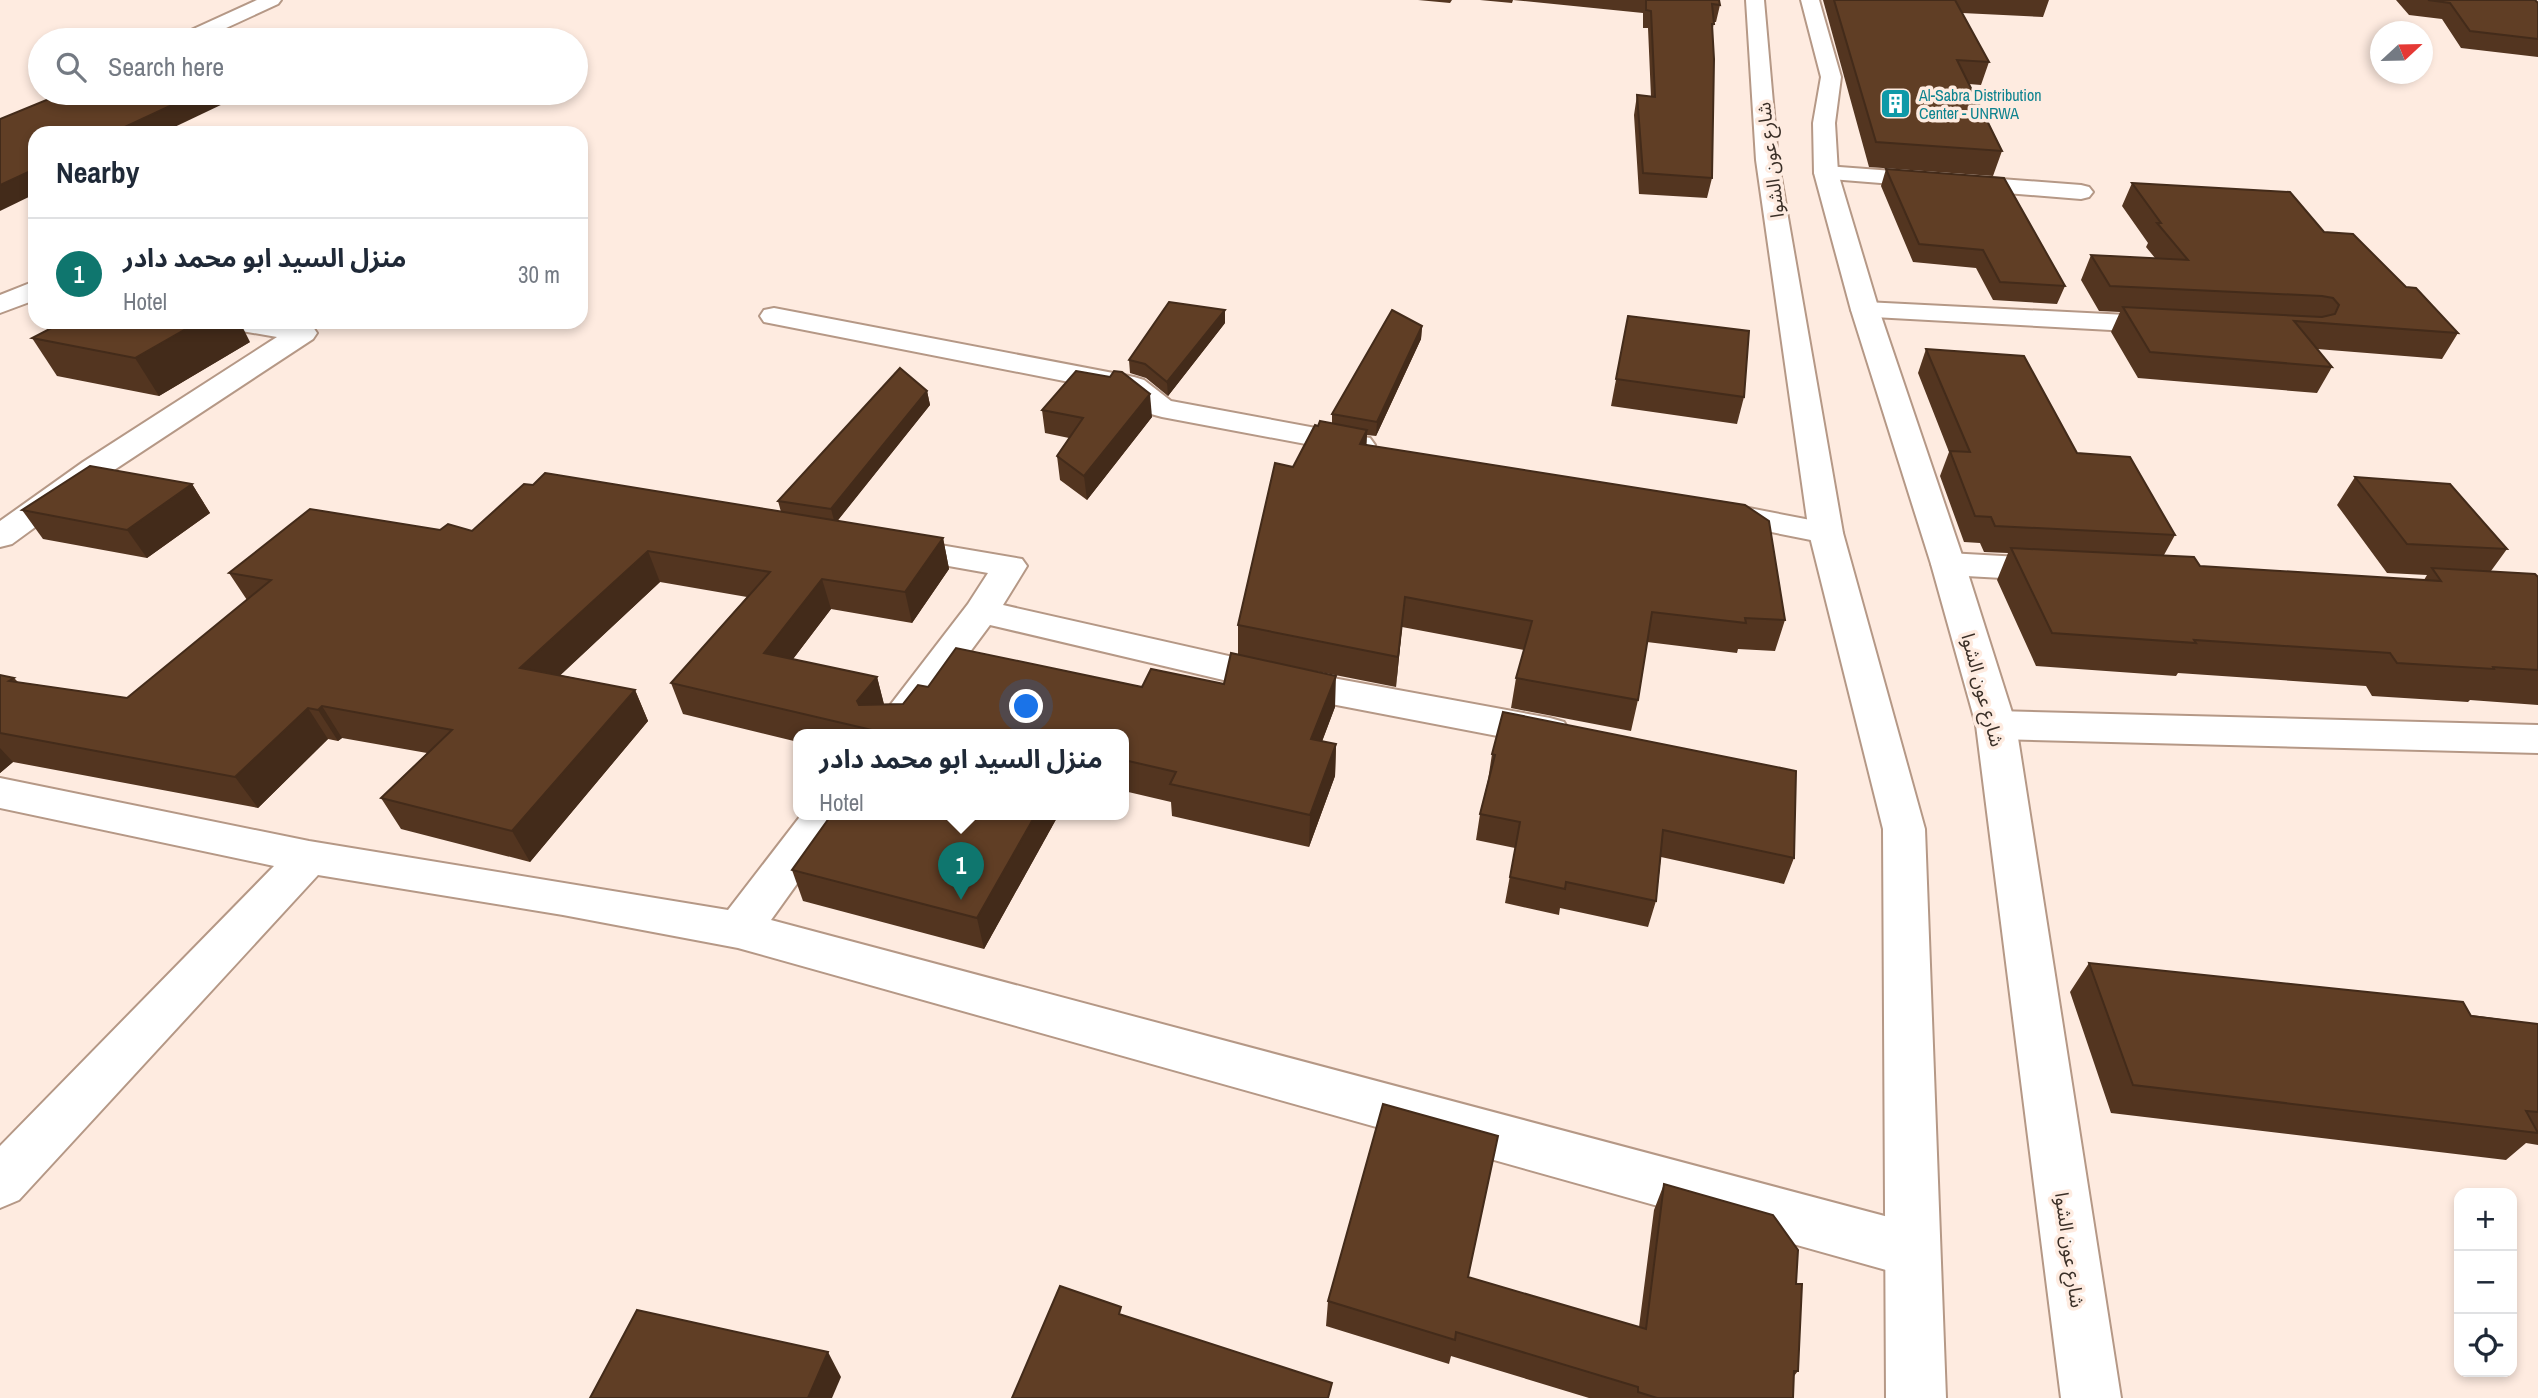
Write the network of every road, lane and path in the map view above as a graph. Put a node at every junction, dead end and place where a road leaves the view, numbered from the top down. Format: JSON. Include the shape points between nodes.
{"nodes":[{"id":1,"x":272,"y":0,"type":"edge"},
{"id":2,"x":1755,"y":0,"type":"edge"},
{"id":3,"x":1810,"y":0,"type":"edge"},
{"id":4,"x":212,"y":28,"type":"edge"},
{"id":5,"x":1826,"y":173,"type":"junction"},
{"id":6,"x":2081,"y":192,"type":"dead end"},
{"id":7,"x":28,"y":292,"type":"edge"},
{"id":8,"x":0,"y":306,"type":"edge"},
{"id":9,"x":1865,"y":310,"type":"junction"},
{"id":10,"x":774,"y":316,"type":"dead end"},
{"id":11,"x":2197,"y":327,"type":"edge"},
{"id":12,"x":282,"y":329,"type":"edge"},
{"id":13,"x":1393,"y":451,"type":"edge"},
{"id":14,"x":1691,"y":507,"type":"edge"},
{"id":15,"x":1826,"y":533,"type":"junction"},
{"id":16,"x":0,"y":537,"type":"edge"},
{"id":17,"x":858,"y":541,"type":"edge"},
{"id":18,"x":1948,"y":564,"type":"junction"},
{"id":19,"x":2086,"y":571,"type":"edge"},
{"id":20,"x":981,"y":612,"type":"junction"},
{"id":21,"x":1996,"y":725,"type":"junction"},
{"id":22,"x":892,"y":729,"type":"edge"},
{"id":23,"x":1580,"y":737,"type":"edge"},
{"id":24,"x":2538,"y":738,"type":"edge"},
{"id":25,"x":0,"y":793,"type":"edge"},
{"id":26,"x":821,"y":820,"type":"edge"},
{"id":27,"x":309,"y":857,"type":"junction"},
{"id":28,"x":738,"y":930,"type":"junction"},
{"id":29,"x":0,"y":1183,"type":"edge"},
{"id":30,"x":1911,"y":1250,"type":"junction"},
{"id":31,"x":1916,"y":1398,"type":"edge"},
{"id":32,"x":2091,"y":1398,"type":"edge"}],
"edges":[{"from":1,"to":4,"type":"main road"},
{"from":2,"to":15,"type":"main road","name":"شارع عون الشوا","via":[[1767,160]]},
{"from":3,"to":5,"type":"main road","name":"شارع عون الشوا","via":[[1831,77],[1824,123]]},
{"from":5,"to":6,"type":"main road"},
{"from":5,"to":9,"type":"main road","name":"شارع عون الشوا"},
{"from":7,"to":8,"type":"main road"},
{"from":9,"to":11,"type":"main road"},
{"from":9,"to":18,"type":"main road","name":"شارع عون الشوا"},
{"from":10,"to":13,"type":"main road","via":[[1134,386],[1163,408]]},
{"from":12,"to":16,"type":"main road","via":[[303,332],[94,469]]},
{"from":14,"to":15,"type":"main road"},
{"from":15,"to":30,"type":"main road","name":"شارع عون الشوا","via":[[1904,829]]},
{"from":17,"to":20,"type":"main road","via":[[1010,566]]},
{"from":18,"to":19,"type":"main road"},
{"from":18,"to":21,"type":"main road","name":"شارع عون الشوا"},
{"from":20,"to":22,"type":"main road"},
{"from":20,"to":23,"type":"main road","via":[[1300,685]]},
{"from":21,"to":24,"type":"main road"},
{"from":21,"to":32,"type":"main road","name":"شارع عون الشوا"},
{"from":25,"to":27,"type":"main road"},
{"from":26,"to":28,"type":"main road"},
{"from":27,"to":28,"type":"main road"},
{"from":27,"to":29,"type":"main road"},
{"from":28,"to":30,"type":"main road"},
{"from":30,"to":31,"type":"main road","name":"شارع عون الشوا"}]}
